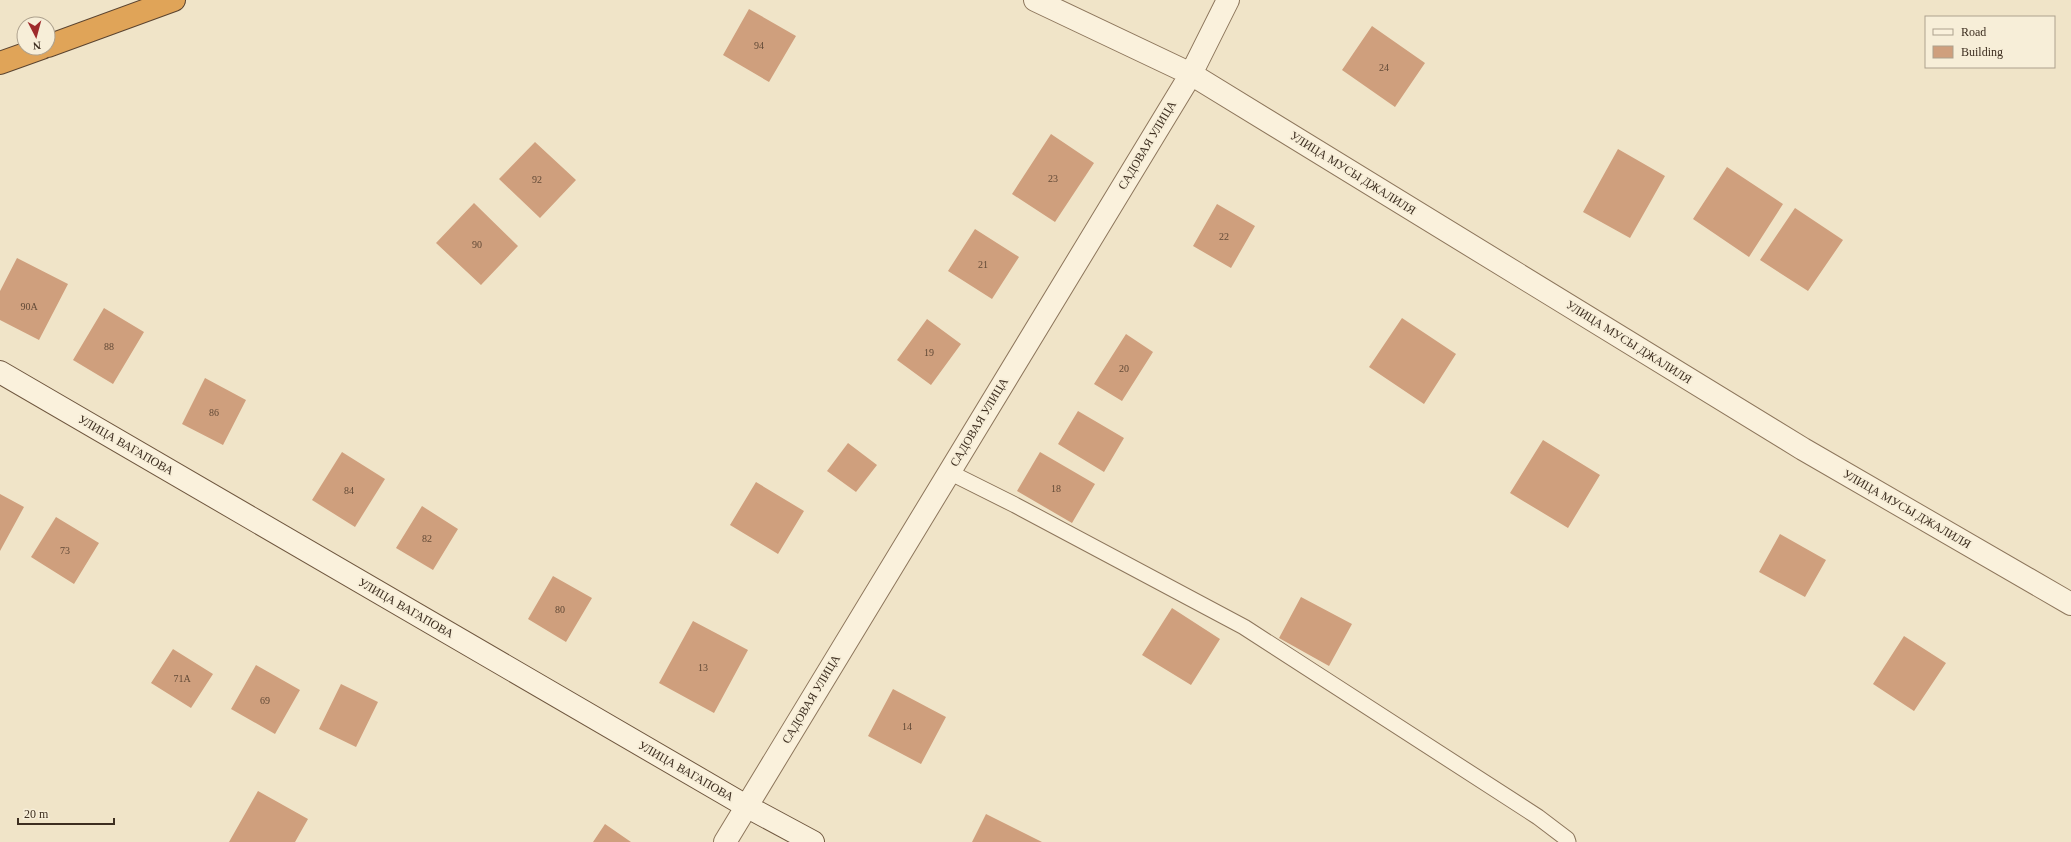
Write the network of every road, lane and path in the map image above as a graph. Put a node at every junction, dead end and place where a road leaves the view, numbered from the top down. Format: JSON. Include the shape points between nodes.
{"nodes":[{"id":1,"x":174,"y":0,"type":"edge"},
{"id":2,"x":1034,"y":0,"type":"edge"},
{"id":3,"x":1228,"y":0,"type":"edge"},
{"id":4,"x":56,"y":43,"type":"edge"},
{"id":5,"x":21,"y":56,"type":"edge"},
{"id":6,"x":0,"y":64,"type":"edge"},
{"id":7,"x":1191,"y":74,"type":"junction"},
{"id":8,"x":0,"y":372,"type":"edge"},
{"id":9,"x":948,"y":472,"type":"junction"},
{"id":10,"x":2071,"y":604,"type":"edge"},
{"id":11,"x":746,"y":806,"type":"junction"},
{"id":12,"x":725,"y":842,"type":"edge"},
{"id":13,"x":812,"y":842,"type":"edge"},
{"id":14,"x":1568,"y":842,"type":"edge"}],
"edges":[{"from":1,"to":4,"type":"highway"},
{"from":2,"to":7,"type":"street","name":"УЛИЦА МУСЫ ДЖАЛИЛЯ"},
{"from":3,"to":7,"type":"street","name":"САДОВАЯ УЛИЦА"},
{"from":5,"to":6,"type":"highway"},
{"from":7,"to":9,"type":"street","name":"САДОВАЯ УЛИЦА"},
{"from":7,"to":10,"type":"street","name":"УЛИЦА МУСЫ ДЖАЛИЛЯ","via":[[1803,449]]},
{"from":8,"to":11,"type":"street","name":"УЛИЦА ВАГАПОВА"},
{"from":9,"to":11,"type":"street","name":"САДОВАЯ УЛИЦА"},
{"from":9,"to":14,"type":"lane","via":[[1244,627],[1538,817]]},
{"from":11,"to":12,"type":"street","name":"САДОВАЯ УЛИЦА"},
{"from":11,"to":13,"type":"street","name":"УЛИЦА ВАГАПОВА"}]}
